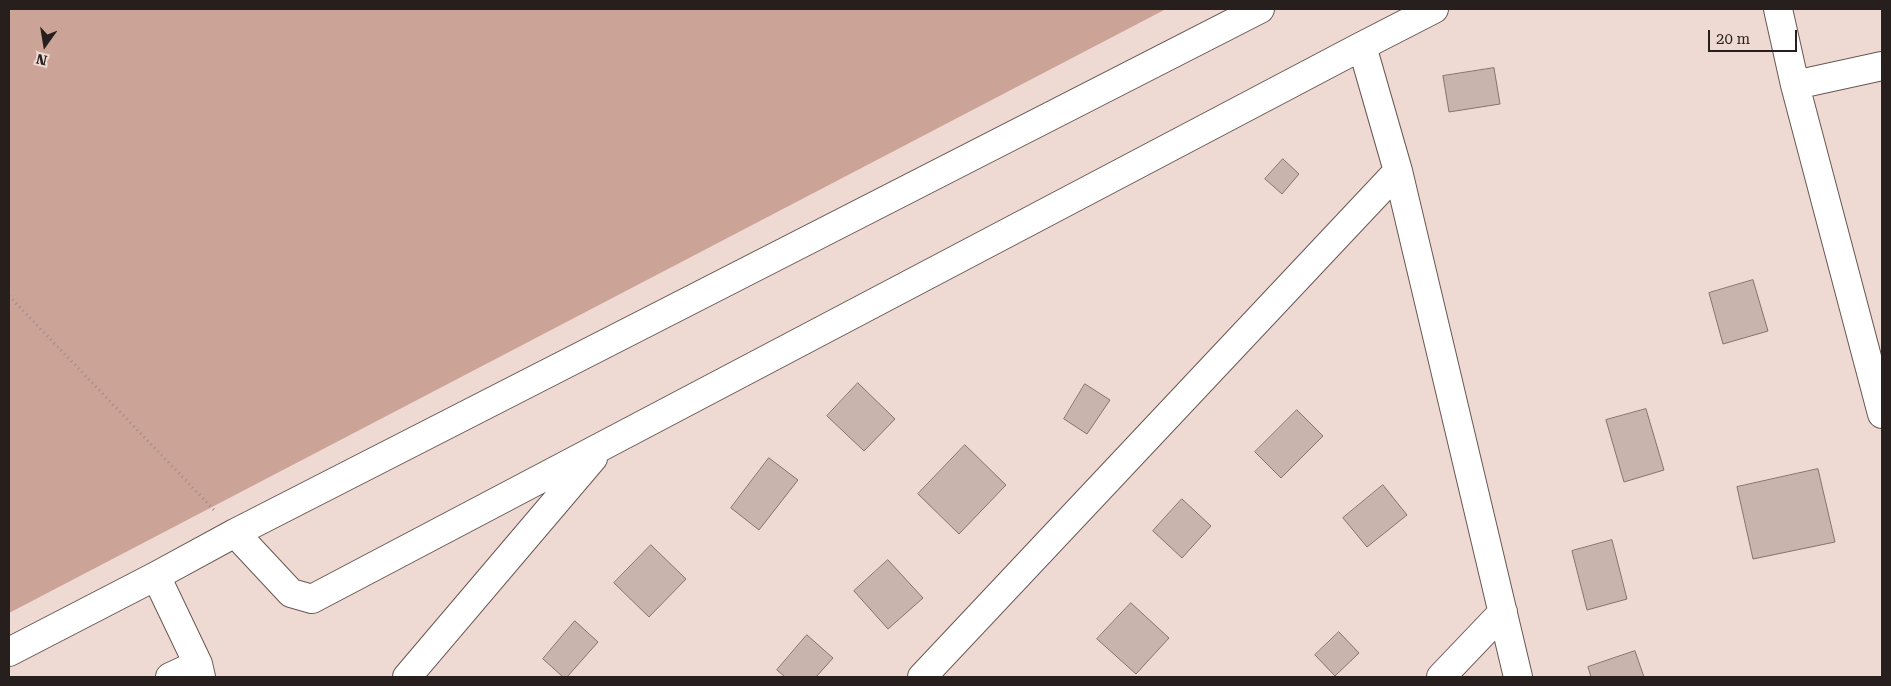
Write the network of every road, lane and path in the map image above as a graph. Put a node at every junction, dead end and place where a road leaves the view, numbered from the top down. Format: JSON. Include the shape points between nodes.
{"nodes":[{"id":1,"x":1260,"y":9,"type":"edge"},
{"id":2,"x":1434,"y":9,"type":"edge"},
{"id":3,"x":1778,"y":9,"type":"edge"},
{"id":4,"x":1362,"y":46,"type":"junction"},
{"id":5,"x":1882,"y":66,"type":"edge"},
{"id":6,"x":1795,"y":85,"type":"junction"},
{"id":7,"x":1398,"y":171,"type":"junction"},
{"id":8,"x":9,"y":296,"type":"edge"},
{"id":9,"x":1882,"y":414,"type":"edge"},
{"id":10,"x":602,"y":447,"type":"junction"},
{"id":11,"x":235,"y":533,"type":"junction"},
{"id":12,"x":156,"y":576,"type":"junction"},
{"id":13,"x":1503,"y":612,"type":"junction"},
{"id":14,"x":9,"y":652,"type":"edge"},
{"id":15,"x":200,"y":670,"type":"edge"},
{"id":16,"x":170,"y":677,"type":"edge"},
{"id":17,"x":406,"y":677,"type":"edge"},
{"id":18,"x":922,"y":677,"type":"edge"},
{"id":19,"x":1441,"y":677,"type":"edge"},
{"id":20,"x":1518,"y":677,"type":"edge"}],
"edges":[{"from":1,"to":11,"type":"street"},
{"from":2,"to":4,"type":"street"},
{"from":3,"to":6,"type":"street"},
{"from":4,"to":7,"type":"street"},
{"from":4,"to":10,"type":"street"},
{"from":5,"to":6,"type":"street"},
{"from":6,"to":9,"type":"street"},
{"from":7,"to":13,"type":"street"},
{"from":7,"to":18,"type":"street"},
{"from":8,"to":11,"type":"path"},
{"from":10,"to":11,"type":"street","via":[[312,598],[291,593]]},
{"from":10,"to":17,"type":"street"},
{"from":11,"to":12,"type":"street"},
{"from":12,"to":14,"type":"street"},
{"from":12,"to":15,"type":"street"},
{"from":13,"to":19,"type":"street"},
{"from":13,"to":20,"type":"street"},
{"from":15,"to":16,"type":"street"}]}
